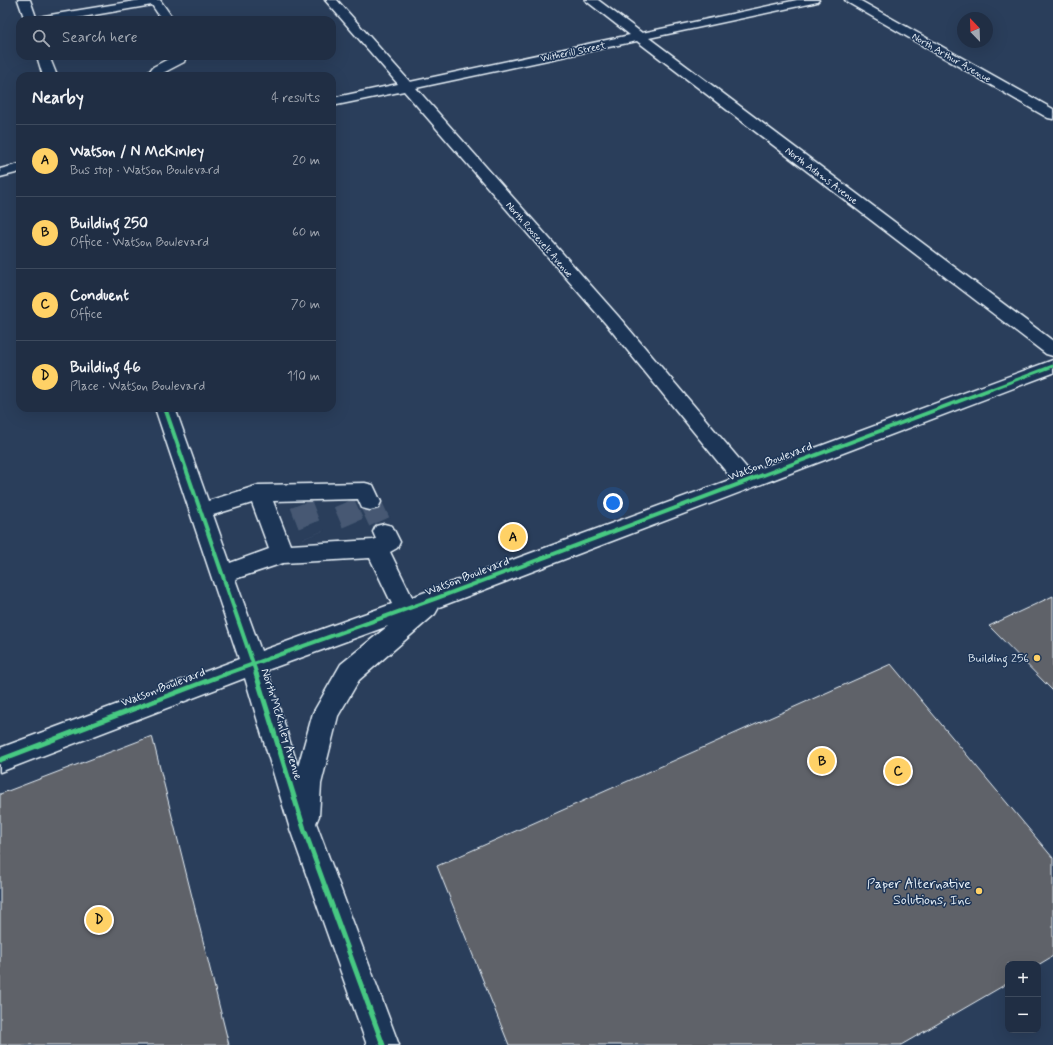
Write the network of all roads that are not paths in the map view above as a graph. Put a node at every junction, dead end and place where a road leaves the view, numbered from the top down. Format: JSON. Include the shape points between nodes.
{"nodes":[{"id":1,"x":24,"y":0,"type":"edge"},
{"id":2,"x":331,"y":0,"type":"edge"},
{"id":3,"x":591,"y":0,"type":"edge"},
{"id":4,"x":813,"y":0,"type":"edge"},
{"id":5,"x":851,"y":0,"type":"edge"},
{"id":6,"x":30,"y":16,"type":"edge"},
{"id":7,"x":67,"y":16,"type":"edge"},
{"id":8,"x":165,"y":16,"type":"edge"},
{"id":9,"x":641,"y":37,"type":"junction"},
{"id":10,"x":44,"y":60,"type":"edge"},
{"id":11,"x":178,"y":60,"type":"edge"},
{"id":12,"x":49,"y":72,"type":"edge"},
{"id":13,"x":156,"y":72,"type":"edge"},
{"id":14,"x":405,"y":86,"type":"junction"},
{"id":15,"x":336,"y":101,"type":"edge"},
{"id":16,"x":1053,"y":115,"type":"edge"},
{"id":17,"x":16,"y":169,"type":"edge"},
{"id":18,"x":0,"y":173,"type":"edge"},
{"id":19,"x":1053,"y":350,"type":"edge"},
{"id":20,"x":1053,"y":366,"type":"edge"},
{"id":21,"x":166,"y":412,"type":"edge"},
{"id":22,"x":746,"y":481,"type":"junction"},
{"id":23,"x":259,"y":494,"type":"junction"},
{"id":24,"x":370,"y":502,"type":"tunnel mouth"},
{"id":25,"x":201,"y":511,"type":"junction"},
{"id":26,"x":282,"y":554,"type":"junction"},
{"id":27,"x":223,"y":574,"type":"junction"},
{"id":28,"x":437,"y":598,"type":"junction"},
{"id":29,"x":406,"y":609,"type":"junction"},
{"id":30,"x":253,"y":664,"type":"junction"},
{"id":31,"x":0,"y":760,"type":"edge"},
{"id":32,"x":304,"y":829,"type":"junction"},
{"id":33,"x":383,"y":1045,"type":"edge"}],
"edges":[{"from":1,"to":6,"type":"street"},
{"from":2,"to":14,"type":"street","name":"North Roosevelt Avenue"},
{"from":3,"to":9,"type":"street","name":"North Adams Avenue"},
{"from":4,"to":9,"type":"street","name":"Witherill Street"},
{"from":5,"to":16,"type":"street","name":"North Arthur Avenue"},
{"from":7,"to":8,"type":"street","via":[[155,1]]},
{"from":9,"to":14,"type":"street","name":"Witherill Street"},
{"from":9,"to":19,"type":"street","name":"North Adams Avenue"},
{"from":10,"to":12,"type":"street"},
{"from":11,"to":13,"type":"street"},
{"from":14,"to":15,"type":"street","name":"Witherill Street"},
{"from":14,"to":22,"type":"street","name":"North Roosevelt Avenue","via":[[612,320]]},
{"from":17,"to":18,"type":"street"},
{"from":20,"to":22,"type":"street","name":"Watson Boulevard"},
{"from":21,"to":25,"type":"street","name":"North McKinley Avenue"},
{"from":22,"to":28,"type":"street","name":"Watson Boulevard"},
{"from":23,"to":24,"type":"street","via":[[298,499],[341,498],[365,492]]},
{"from":23,"to":25,"type":"street"},
{"from":23,"to":26,"type":"street"},
{"from":25,"to":27,"type":"street","name":"North McKinley Avenue"},
{"from":26,"to":27,"type":"street"},
{"from":26,"to":29,"type":"street","via":[[317,543],[371,541]]},
{"from":27,"to":30,"type":"street","name":"North McKinley Avenue"},
{"from":28,"to":29,"type":"street","name":"Watson Boulevard"},
{"from":28,"to":32,"type":"street","via":[[350,672],[330,706],[307,784]]},
{"from":29,"to":30,"type":"street","name":"Watson Boulevard"},
{"from":30,"to":31,"type":"street","name":"Watson Boulevard"},
{"from":30,"to":32,"type":"street","name":"North McKinley Avenue"},
{"from":32,"to":33,"type":"street","name":"North McKinley Avenue"}]}
